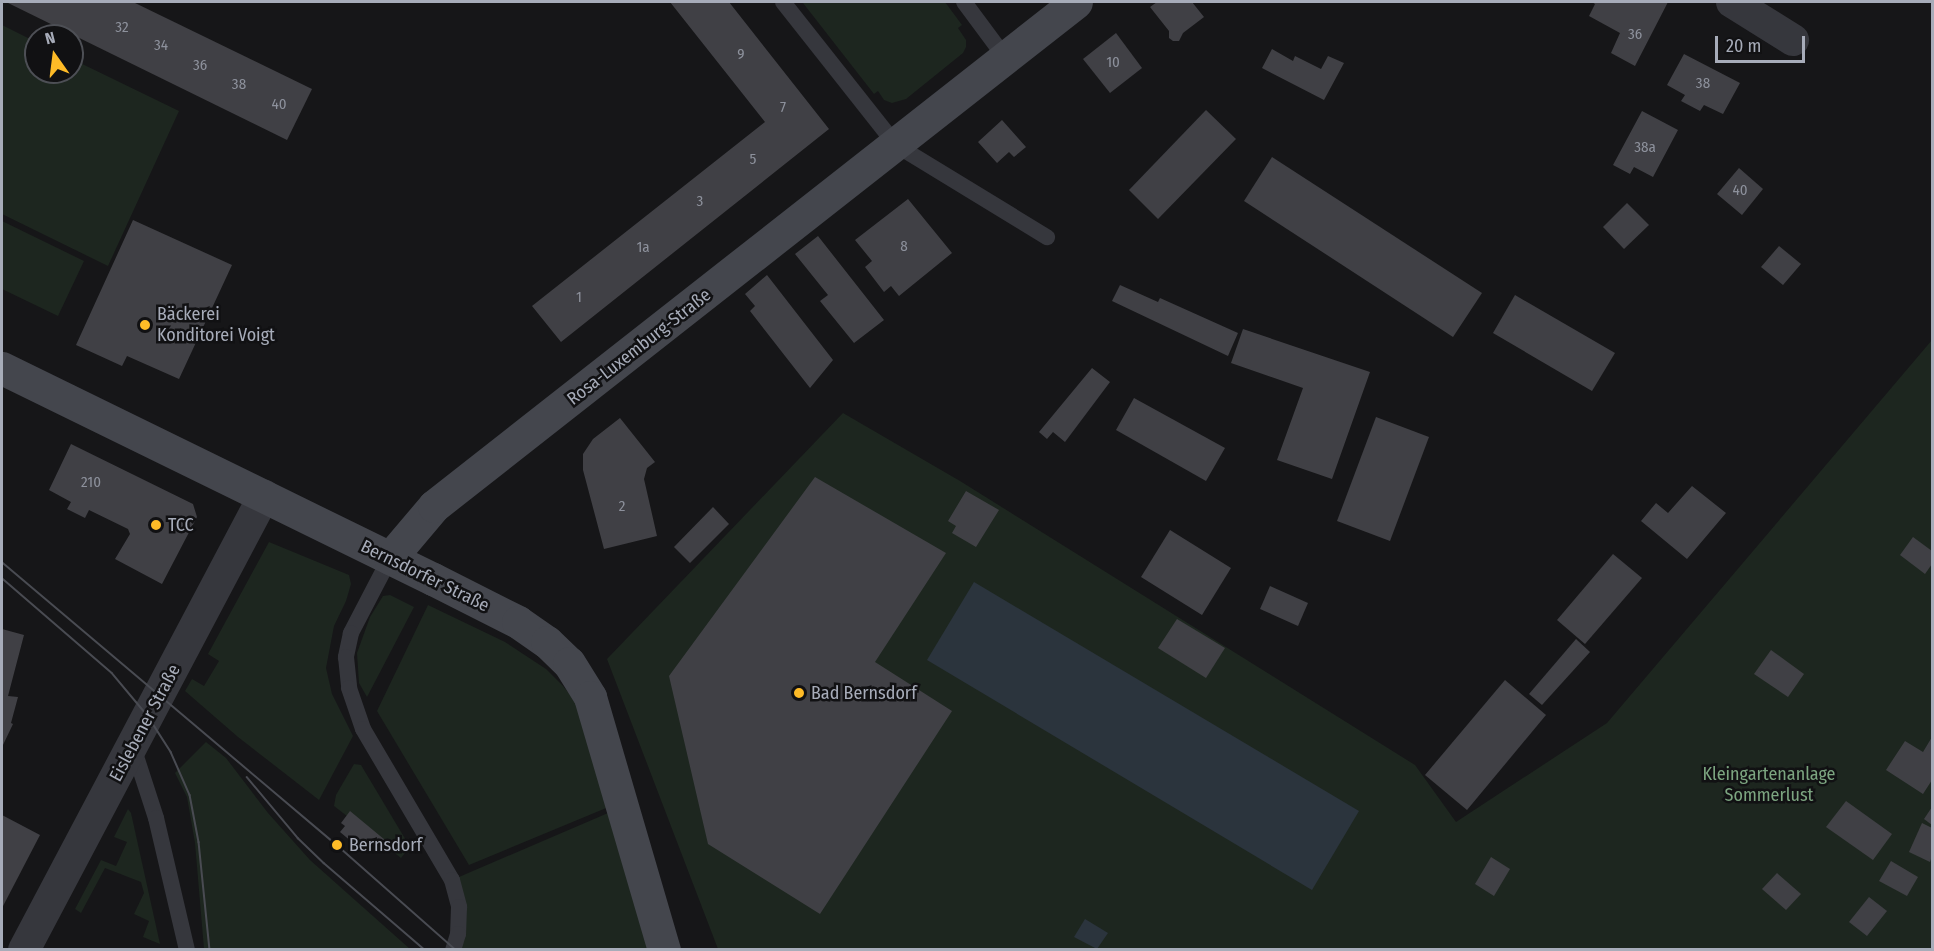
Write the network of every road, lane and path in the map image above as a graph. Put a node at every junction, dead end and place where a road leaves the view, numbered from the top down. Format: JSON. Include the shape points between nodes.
{"nodes":[{"id":1,"x":783,"y":2,"type":"edge"},
{"id":2,"x":964,"y":2,"type":"edge"},
{"id":3,"x":1076,"y":2,"type":"edge"},
{"id":4,"x":1732,"y":2,"type":"edge"},
{"id":5,"x":1793,"y":40,"type":"dead end"},
{"id":6,"x":1004,"y":56,"type":"junction"},
{"id":7,"x":896,"y":145,"type":"junction"},
{"id":8,"x":1047,"y":237,"type":"dead end"},
{"id":9,"x":2,"y":368,"type":"edge"},
{"id":10,"x":264,"y":496,"type":"junction"},
{"id":11,"x":390,"y":558,"type":"junction"},
{"id":12,"x":132,"y":743,"type":"junction"},
{"id":13,"x":24,"y":950,"type":"edge"},
{"id":14,"x":187,"y":950,"type":"edge"},
{"id":15,"x":453,"y":950,"type":"edge"},
{"id":16,"x":664,"y":950,"type":"edge"}],
"edges":[{"from":1,"to":7,"type":"lane"},
{"from":2,"to":6,"type":"lane"},
{"from":3,"to":6,"type":"street","name":"Rosa-Luxemburg-Straße"},
{"from":4,"to":5,"type":"street"},
{"from":6,"to":7,"type":"street","name":"Rosa-Luxemburg-Straße"},
{"from":7,"to":8,"type":"lane"},
{"from":7,"to":11,"type":"street","name":"Rosa-Luxemburg-Straße","via":[[434,506]]},
{"from":9,"to":10,"type":"street","name":"Bernsdorfer Straße"},
{"from":10,"to":11,"type":"street","name":"Bernsdorfer Straße"},
{"from":10,"to":12,"type":"street","name":"Eislebener Straße"},
{"from":11,"to":15,"type":"lane","via":[[351,633],[346,657],[349,688],[363,729],[452,880],[459,908]]},
{"from":11,"to":16,"type":"street","name":"Bernsdorfer Straße","via":[[518,622],[569,663],[590,697]]},
{"from":12,"to":13,"type":"street","name":"Eislebener Straße"},
{"from":12,"to":14,"type":"lane","via":[[156,818]]}]}
